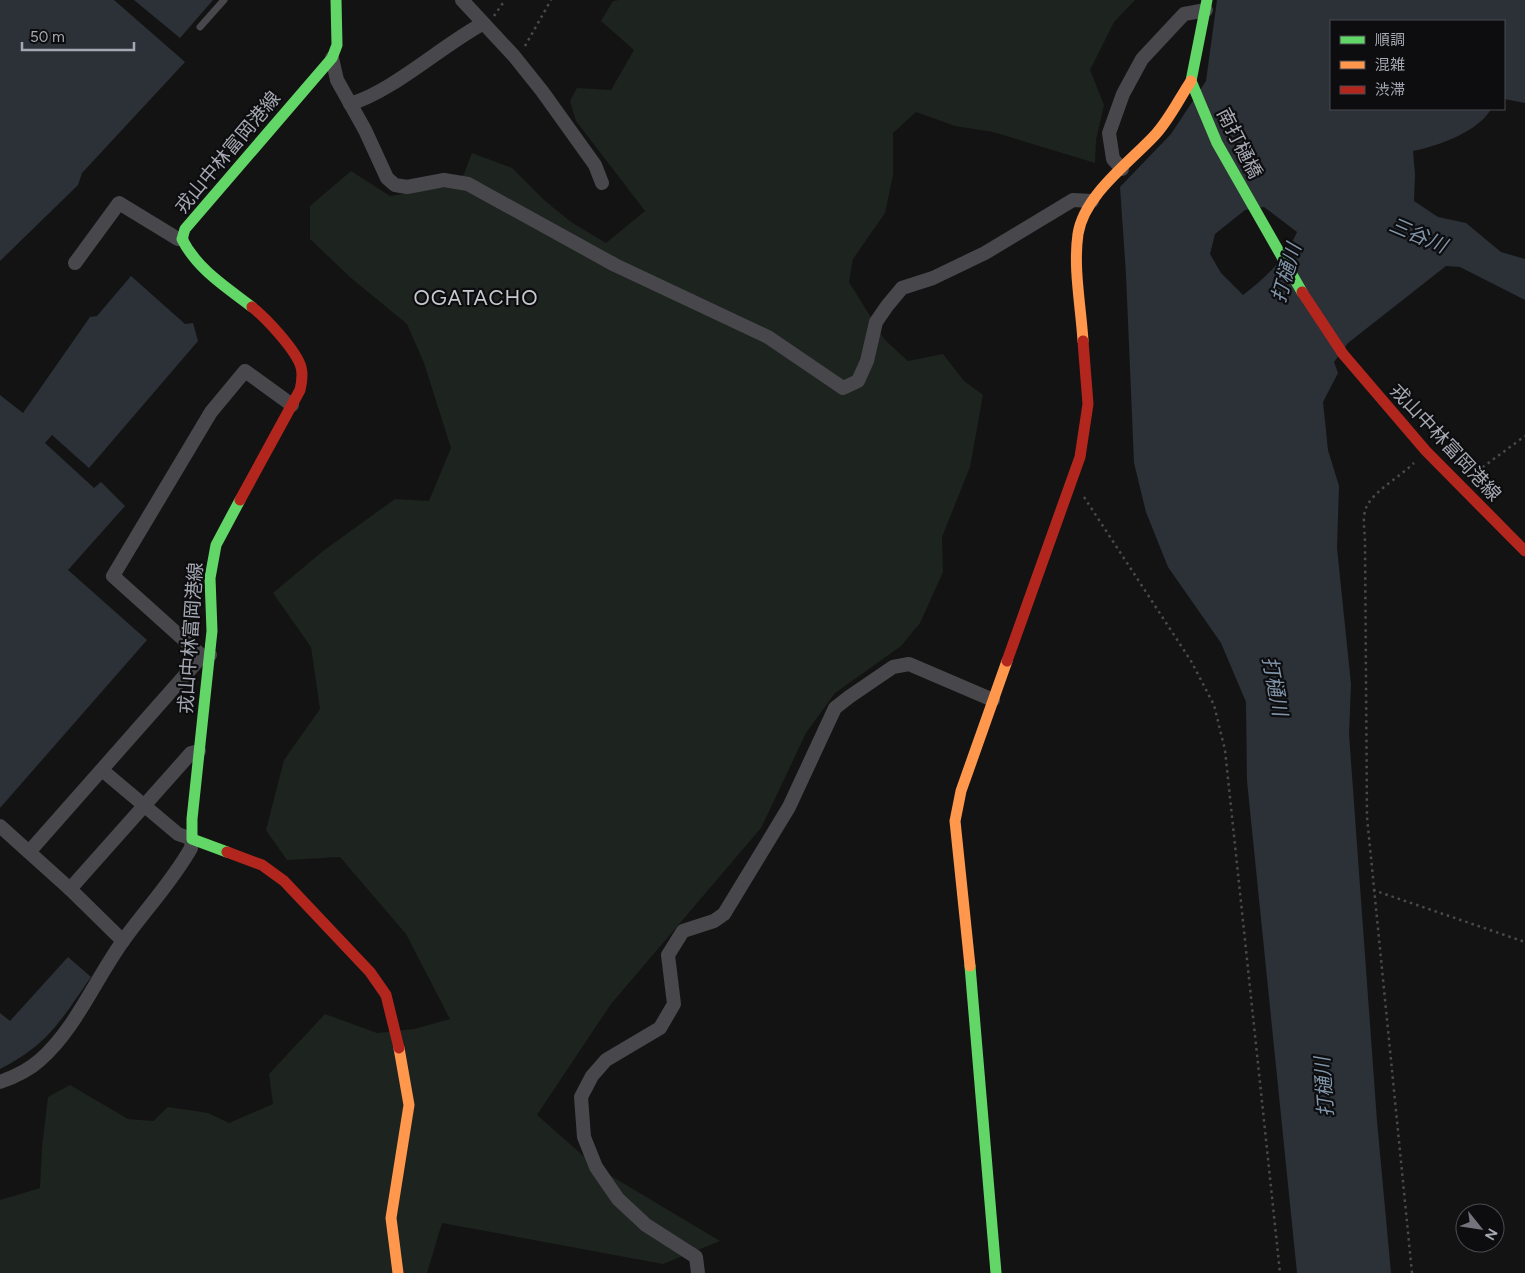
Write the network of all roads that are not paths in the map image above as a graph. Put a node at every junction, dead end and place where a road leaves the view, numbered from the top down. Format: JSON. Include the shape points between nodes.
{"nodes":[{"id":1,"x":224,"y":0,"type":"edge"},
{"id":2,"x":336,"y":0,"type":"edge"},
{"id":3,"x":462,"y":0,"type":"edge"},
{"id":4,"x":1206,"y":5,"type":"edge"},
{"id":5,"x":482,"y":24,"type":"junction"},
{"id":6,"x":200,"y":27,"type":"dead end"},
{"id":7,"x":332,"y":58,"type":"junction"},
{"id":8,"x":1193,"y":84,"type":"junction"},
{"id":9,"x":350,"y":104,"type":"junction"},
{"id":10,"x":1122,"y":169,"type":"junction"},
{"id":11,"x":602,"y":183,"type":"dead end"},
{"id":12,"x":1092,"y":201,"type":"junction"},
{"id":13,"x":182,"y":239,"type":"junction"},
{"id":14,"x":1280,"y":252,"type":"joint"},
{"id":15,"x":75,"y":263,"type":"dead end"},
{"id":16,"x":292,"y":405,"type":"junction"},
{"id":17,"x":1525,"y":551,"type":"edge"},
{"id":18,"x":206,"y":656,"type":"junction"},
{"id":19,"x":993,"y":700,"type":"junction"},
{"id":20,"x":200,"y":751,"type":"junction"},
{"id":21,"x":102,"y":770,"type":"junction"},
{"id":22,"x":144,"y":805,"type":"junction"},
{"id":23,"x":0,"y":826,"type":"edge"},
{"id":24,"x":192,"y":839,"type":"junction"},
{"id":25,"x":29,"y":852,"type":"junction"},
{"id":26,"x":70,"y":889,"type":"junction"},
{"id":27,"x":123,"y":941,"type":"junction"},
{"id":28,"x":0,"y":1082,"type":"edge"},
{"id":29,"x":398,"y":1273,"type":"edge"},
{"id":30,"x":698,"y":1273,"type":"edge"},
{"id":31,"x":996,"y":1273,"type":"edge"}],
"edges":[{"from":1,"to":6,"type":"lane"},
{"from":2,"to":7,"type":"main road","name":"戎山中林富岡港線","via":[[337,45]]},
{"from":3,"to":5,"type":"street"},
{"from":4,"to":8,"type":"main road"},
{"from":4,"to":10,"type":"street","via":[[1184,14],[1142,59],[1123,94],[1109,133],[1113,159]]},
{"from":5,"to":9,"type":"street","via":[[369,98]]},
{"from":5,"to":11,"type":"street","via":[[514,56],[595,165]]},
{"from":7,"to":9,"type":"street","via":[[337,80]]},
{"from":7,"to":13,"type":"main road","name":"戎山中林富岡港線","via":[[185,229]]},
{"from":8,"to":10,"type":"main road","via":[[1156,134]]},
{"from":8,"to":14,"type":"main road","name":"南打樋橋","via":[[1217,142]]},
{"from":9,"to":12,"type":"street","via":[[387,178],[395,185],[406,187],[444,180],[468,184],[615,265],[768,337],[843,388],[858,381],[876,322],[902,288],[933,278],[985,253],[1073,200]]},
{"from":10,"to":12,"type":"main road"},
{"from":12,"to":19,"type":"main road","via":[[1078,232],[1077,258],[1088,404],[1080,457]]},
{"from":13,"to":15,"type":"street","via":[[119,203]]},
{"from":13,"to":16,"type":"main road","name":"戎山中林富岡港線","via":[[185,248],[198,262],[266,319],[302,364],[304,376]]},
{"from":14,"to":17,"type":"main road","name":"戎山中林富岡港線","via":[[1313,312],[1343,354],[1426,451]]},
{"from":16,"to":18,"type":"main road","name":"戎山中林富岡港線","via":[[216,545],[210,578],[212,631]]},
{"from":16,"to":18,"type":"street","via":[[245,371],[211,412],[113,576]]},
{"from":18,"to":20,"type":"main road","name":"戎山中林富岡港線"},
{"from":18,"to":21,"type":"street"},
{"from":19,"to":30,"type":"street","via":[[909,664],[893,666],[835,708],[789,807],[724,914],[714,921],[683,931],[668,955],[674,1004],[660,1028],[606,1060],[592,1076],[581,1097],[584,1137],[596,1167],[618,1199],[646,1225],[696,1257]]},
{"from":19,"to":31,"type":"main road","via":[[961,791],[955,821]]},
{"from":20,"to":22,"type":"street","via":[[191,753]]},
{"from":20,"to":24,"type":"main road","name":"戎山中林富岡港線"},
{"from":21,"to":22,"type":"street"},
{"from":21,"to":25,"type":"street"},
{"from":22,"to":24,"type":"street","via":[[178,834]]},
{"from":22,"to":26,"type":"street"},
{"from":23,"to":25,"type":"street"},
{"from":24,"to":27,"type":"street","via":[[183,862]]},
{"from":24,"to":29,"type":"main road","via":[[262,865],[284,881],[370,972],[386,995],[396,1029],[409,1105],[391,1218]]},
{"from":25,"to":26,"type":"street"},
{"from":26,"to":27,"type":"street"},
{"from":27,"to":28,"type":"street","via":[[61,1036],[40,1060]]}]}
